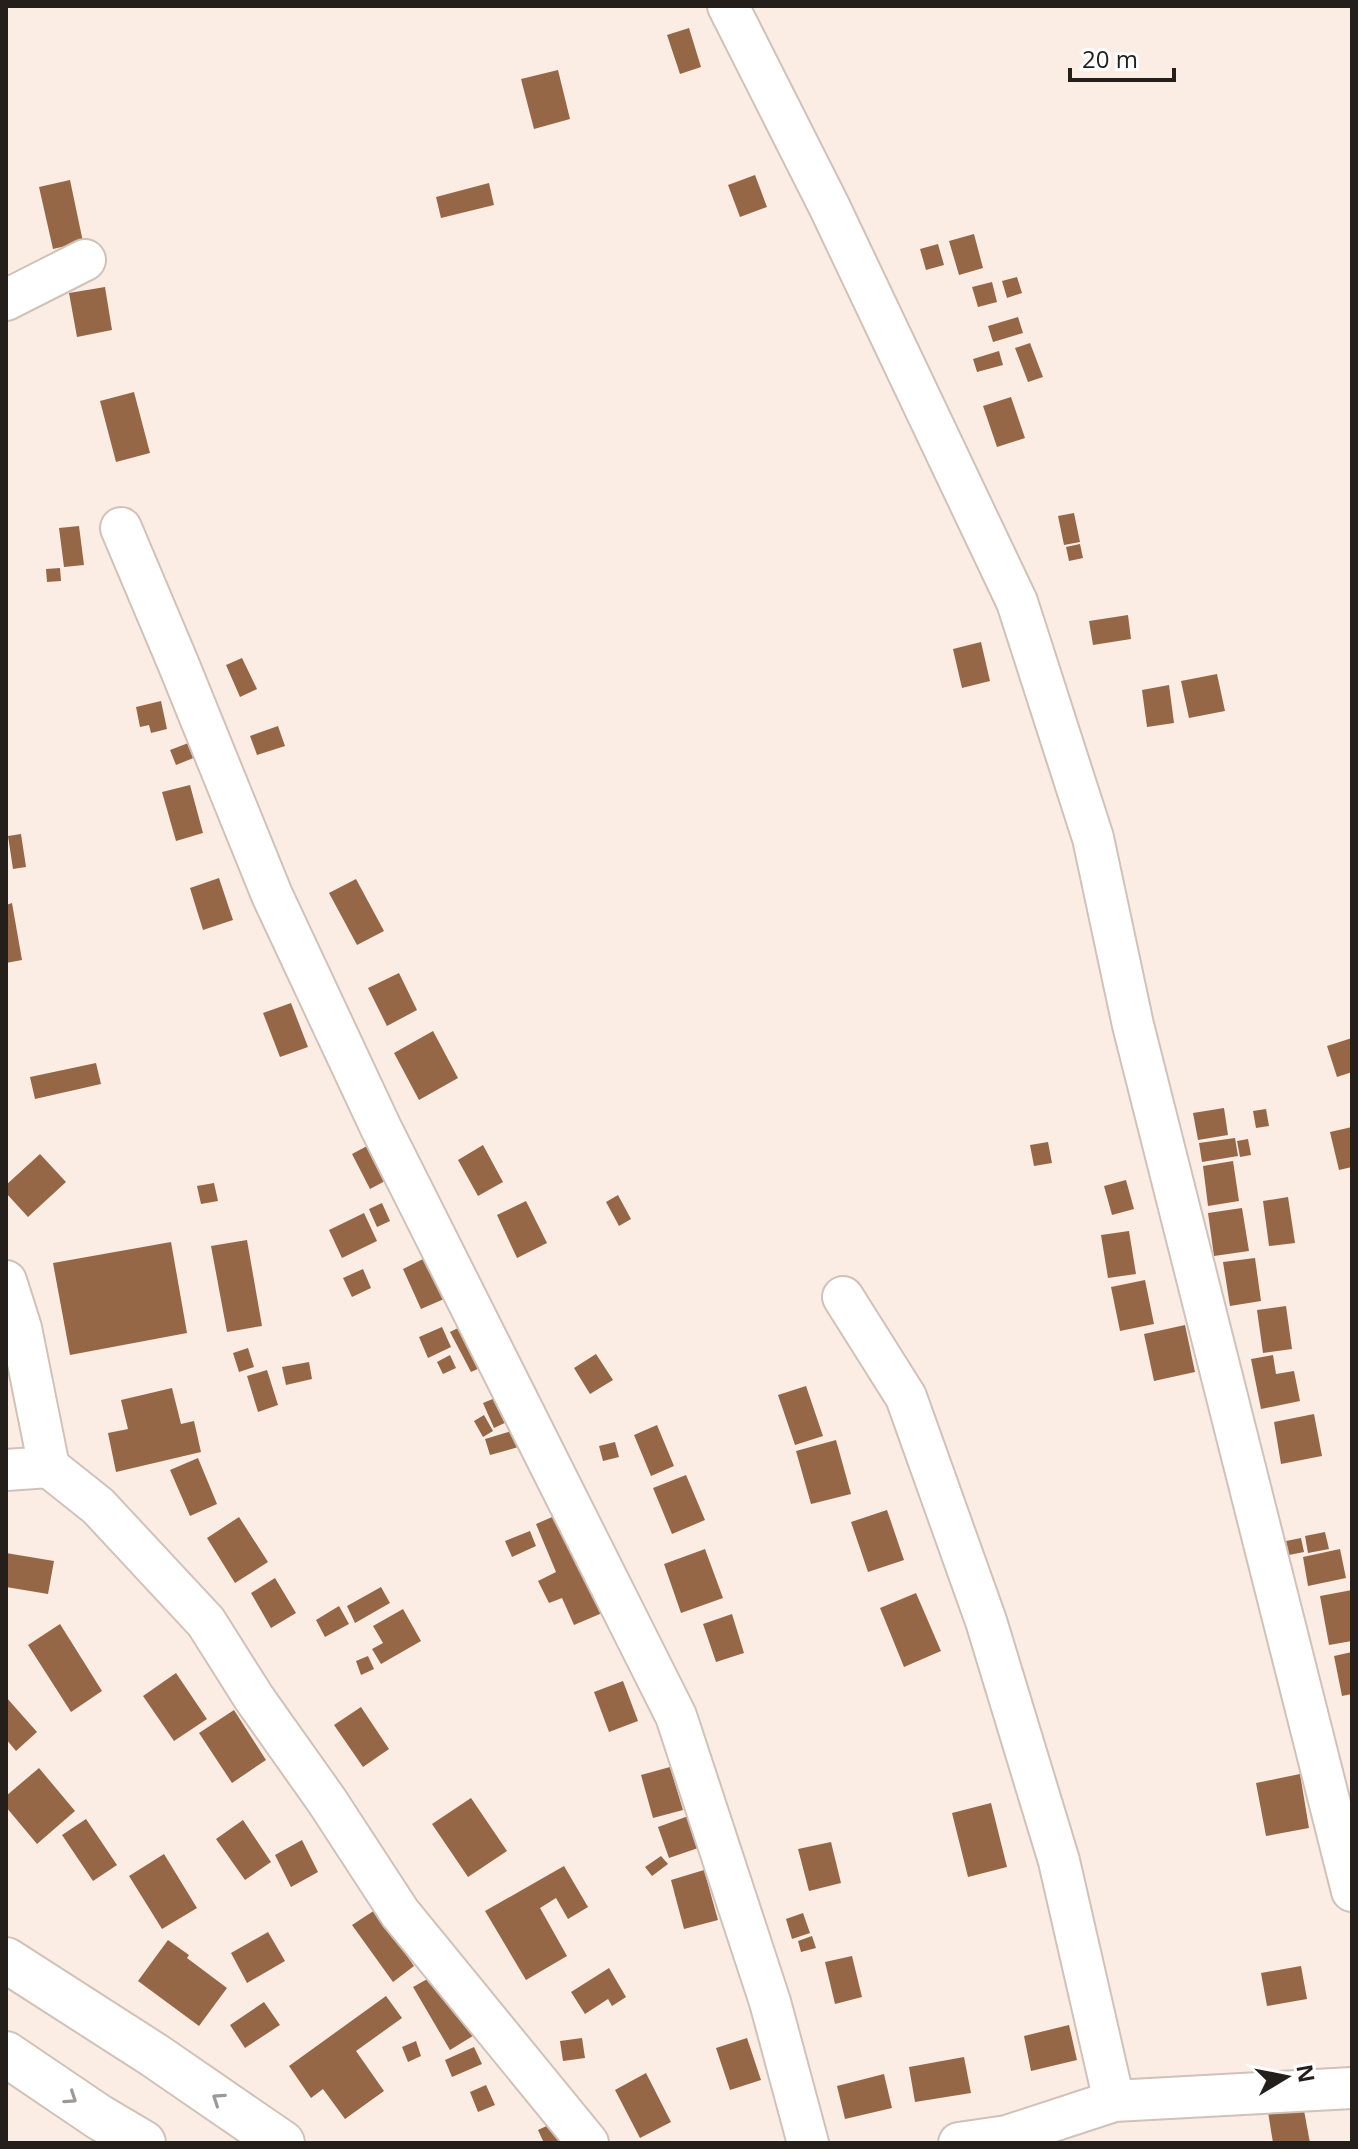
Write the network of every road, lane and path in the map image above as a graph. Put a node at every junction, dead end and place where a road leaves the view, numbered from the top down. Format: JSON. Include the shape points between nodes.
{"nodes":[{"id":1,"x":728,"y":6,"type":"edge"},
{"id":2,"x":85,"y":260,"type":"dead end"},
{"id":3,"x":6,"y":300,"type":"edge"},
{"id":4,"x":121,"y":528,"type":"dead end"},
{"id":5,"x":6,"y":1281,"type":"edge"},
{"id":6,"x":843,"y":1297,"type":"dead end"},
{"id":7,"x":49,"y":1467,"type":"junction"},
{"id":8,"x":6,"y":1470,"type":"edge"},
{"id":9,"x":1352,"y":1891,"type":"edge"},
{"id":10,"x":6,"y":1960,"type":"edge"},
{"id":11,"x":6,"y":2054,"type":"edge"},
{"id":12,"x":1352,"y":2088,"type":"edge"},
{"id":13,"x":1114,"y":2101,"type":"junction"},
{"id":14,"x":143,"y":2143,"type":"edge"},
{"id":15,"x":282,"y":2143,"type":"edge"},
{"id":16,"x":588,"y":2143,"type":"edge"},
{"id":17,"x":808,"y":2143,"type":"edge"},
{"id":18,"x":959,"y":2143,"type":"edge"}],
"edges":[{"from":1,"to":9,"type":"street","via":[[1017,602],[1093,838],[1133,1025]]},
{"from":2,"to":3,"type":"street"},
{"from":4,"to":17,"type":"street","via":[[272,895],[381,1128],[676,1716],[770,2002]]},
{"from":5,"to":7,"type":"street","via":[[21,1328]]},
{"from":6,"to":13,"type":"street","via":[[906,1397],[986,1621],[1059,1861]]},
{"from":7,"to":8,"type":"street"},
{"from":7,"to":16,"type":"street","via":[[98,1506],[206,1622],[400,1913]]},
{"from":15,"to":10,"type":"main road","one_way":true},
{"from":11,"to":14,"type":"main road","one_way":true},
{"from":12,"to":13,"type":"street"},
{"from":13,"to":18,"type":"street","via":[[1007,2136]]}]}
